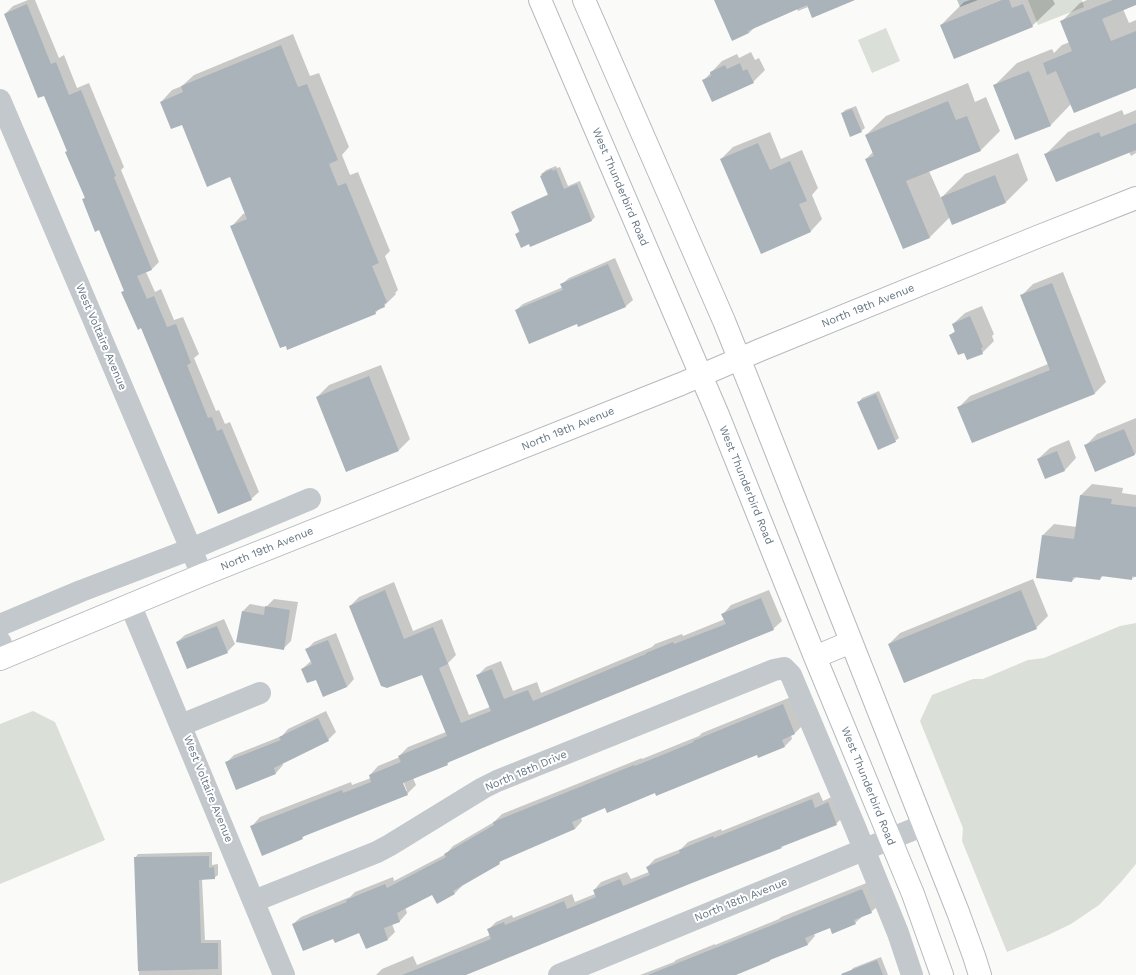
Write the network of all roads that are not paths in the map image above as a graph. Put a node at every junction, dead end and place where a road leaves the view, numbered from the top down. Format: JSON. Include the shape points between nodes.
{"nodes":[{"id":1,"x":540,"y":0,"type":"edge"},
{"id":2,"x":584,"y":0,"type":"edge"},
{"id":3,"x":0,"y":100,"type":"edge"},
{"id":4,"x":1136,"y":198,"type":"edge"},
{"id":5,"x":739,"y":359,"type":"junction"},
{"id":6,"x":701,"y":375,"type":"junction"},
{"id":7,"x":310,"y":499,"type":"dead end"},
{"id":8,"x":191,"y":549,"type":"junction"},
{"id":9,"x":202,"y":575,"type":"junction"},
{"id":10,"x":130,"y":604,"type":"junction"},
{"id":11,"x":0,"y":625,"type":"edge"},
{"id":12,"x":851,"y":642,"type":"junction"},
{"id":13,"x":2,"y":652,"type":"edge"},
{"id":14,"x":815,"y":657,"type":"junction"},
{"id":15,"x":260,"y":694,"type":"dead end"},
{"id":16,"x":181,"y":725,"type":"junction"},
{"id":17,"x":924,"y":825,"type":"junction"},
{"id":18,"x":890,"y":839,"type":"junction"},
{"id":19,"x":864,"y":850,"type":"junction"},
{"id":20,"x":254,"y":901,"type":"junction"},
{"id":21,"x":581,"y":971,"type":"edge"},
{"id":22,"x":284,"y":975,"type":"edge"},
{"id":23,"x":559,"y":975,"type":"edge"},
{"id":24,"x":912,"y":975,"type":"edge"},
{"id":25,"x":942,"y":975,"type":"edge"},
{"id":26,"x":980,"y":975,"type":"edge"}],
"edges":[{"from":1,"to":6,"type":"main road","name":"West Thunderbird Road"},
{"from":2,"to":5,"type":"main road"},
{"from":3,"to":8,"type":"street","name":"West Voltaire Avenue"},
{"from":4,"to":5,"type":"main road","name":"North 19th Avenue"},
{"from":5,"to":6,"type":"main road","name":"North 19th Avenue"},
{"from":5,"to":12,"type":"main road"},
{"from":6,"to":9,"type":"main road","name":"North 19th Avenue"},
{"from":6,"to":14,"type":"main road","name":"West Thunderbird Road"},
{"from":7,"to":8,"type":"street"},
{"from":8,"to":9,"type":"street","name":"West Voltaire Avenue"},
{"from":8,"to":11,"type":"street"},
{"from":9,"to":10,"type":"main road","name":"North 19th Avenue"},
{"from":10,"to":13,"type":"main road","name":"North 19th Avenue"},
{"from":10,"to":16,"type":"street","name":"West Voltaire Avenue"},
{"from":12,"to":14,"type":"main road"},
{"from":12,"to":17,"type":"main road"},
{"from":14,"to":18,"type":"main road","name":"West Thunderbird Road"},
{"from":15,"to":16,"type":"street"},
{"from":16,"to":20,"type":"street","name":"West Voltaire Avenue"},
{"from":17,"to":18,"type":"street","name":"North 18th Avenue"},
{"from":17,"to":26,"type":"main road"},
{"from":18,"to":19,"type":"street","name":"North 18th Avenue"},
{"from":18,"to":25,"type":"main road","name":"West Thunderbird Road"},
{"from":19,"to":20,"type":"street","name":"North 18th Drive","via":[[791,675],[784,668],[766,672],[503,779],[483,788],[377,852]]},
{"from":19,"to":21,"type":"street","name":"North 18th Avenue"},
{"from":19,"to":24,"type":"street"},
{"from":20,"to":22,"type":"street","name":"West Voltaire Avenue"},
{"from":21,"to":23,"type":"street","name":"North 18th Avenue"}]}
